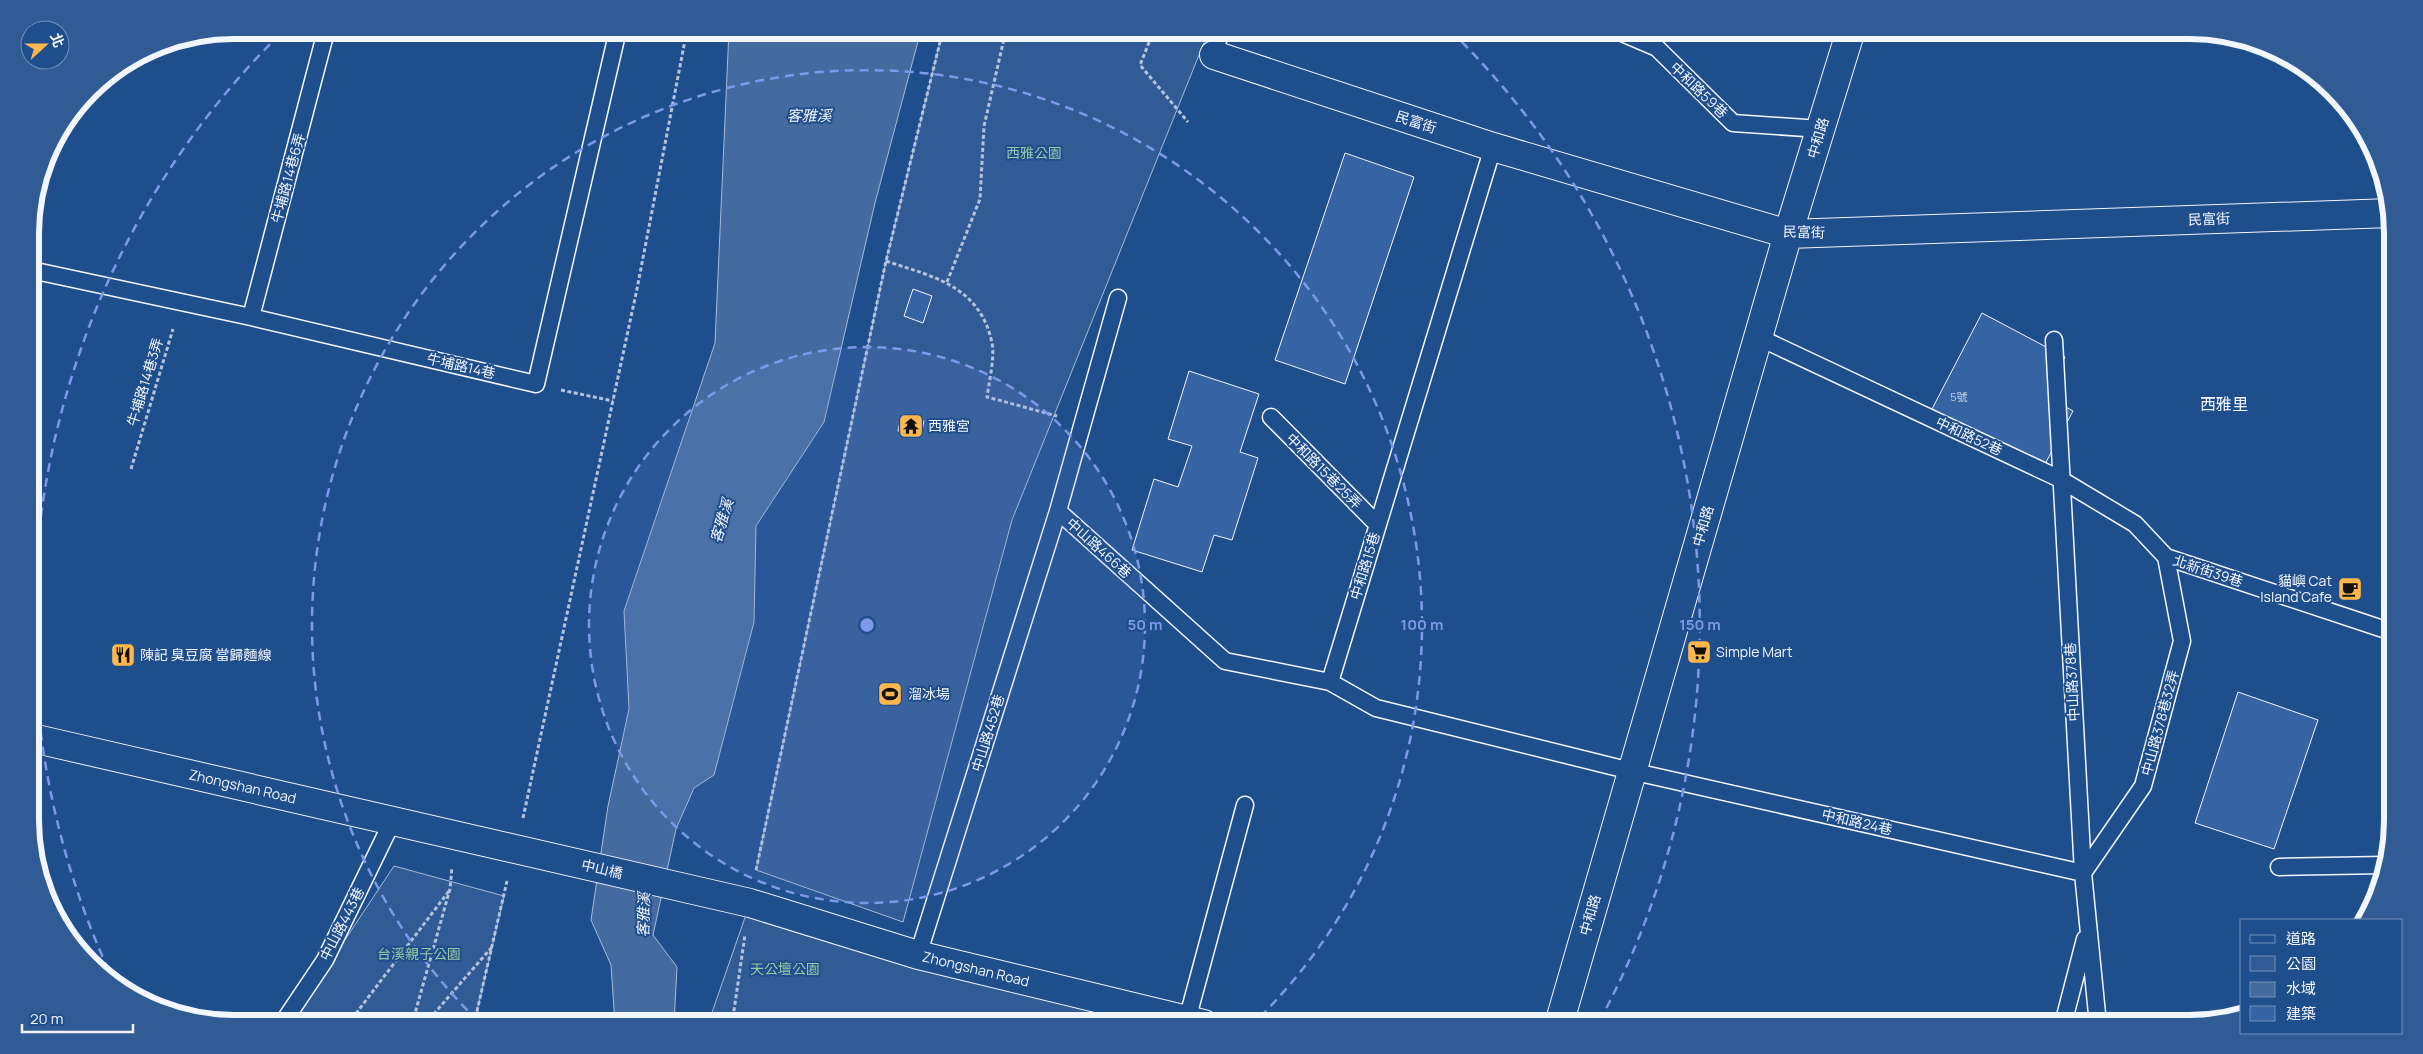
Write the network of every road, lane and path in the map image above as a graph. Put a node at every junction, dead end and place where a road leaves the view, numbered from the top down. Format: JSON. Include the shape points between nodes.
{"nodes":[{"id":1,"x":324,"y":39,"type":"dead end"},
{"id":2,"x":616,"y":39,"type":"edge"},
{"id":3,"x":685,"y":39,"type":"edge"},
{"id":4,"x":941,"y":39,"type":"edge"},
{"id":5,"x":1004,"y":39,"type":"edge"},
{"id":6,"x":1150,"y":39,"type":"edge"},
{"id":7,"x":1636,"y":39,"type":"edge"},
{"id":8,"x":1848,"y":39,"type":"edge"},
{"id":9,"x":1218,"y":43,"type":"edge"},
{"id":10,"x":1188,"y":122,"type":"dead end"},
{"id":11,"x":1820,"y":129,"type":"junction"},
{"id":12,"x":1493,"y":148,"type":"junction"},
{"id":13,"x":2383,"y":213,"type":"edge"},
{"id":14,"x":1788,"y":234,"type":"junction"},
{"id":15,"x":886,"y":261,"type":"junction"},
{"id":16,"x":39,"y":272,"type":"edge"},
{"id":17,"x":947,"y":282,"type":"junction"},
{"id":18,"x":1118,"y":298,"type":"dead end"},
{"id":19,"x":182,"y":302,"type":"junction"},
{"id":20,"x":251,"y":318,"type":"junction"},
{"id":21,"x":1758,"y":337,"type":"junction"},
{"id":22,"x":2054,"y":340,"type":"dead end"},
{"id":23,"x":536,"y":384,"type":"junction"},
{"id":24,"x":613,"y":402,"type":"junction"},
{"id":25,"x":1271,"y":416,"type":"dead end"},
{"id":26,"x":1083,"y":423,"type":"junction"},
{"id":27,"x":130,"y":470,"type":"dead end"},
{"id":28,"x":2060,"y":479,"type":"junction"},
{"id":29,"x":1058,"y":511,"type":"junction"},
{"id":30,"x":1378,"y":525,"type":"junction"},
{"id":31,"x":2166,"y":557,"type":"junction"},
{"id":32,"x":2384,"y":629,"type":"edge"},
{"id":33,"x":1330,"y":682,"type":"junction"},
{"id":34,"x":39,"y":740,"type":"edge"},
{"id":35,"x":1631,"y":771,"type":"junction"},
{"id":36,"x":1245,"y":805,"type":"dead end"},
{"id":37,"x":523,"y":819,"type":"dead end"},
{"id":38,"x":393,"y":820,"type":"junction"},
{"id":39,"x":454,"y":835,"type":"joint"},
{"id":40,"x":2379,"y":865,"type":"edge"},
{"id":41,"x":2280,"y":867,"type":"dead end"},
{"id":42,"x":2083,"y":873,"type":"junction"},
{"id":43,"x":508,"y":879,"type":"dead end"},
{"id":44,"x":750,"y":903,"type":"junction"},
{"id":45,"x":2088,"y":927,"type":"junction"},
{"id":46,"x":492,"y":946,"type":"junction"},
{"id":47,"x":918,"y":955,"type":"junction"},
{"id":48,"x":288,"y":1015,"type":"edge"},
{"id":49,"x":355,"y":1015,"type":"edge"},
{"id":50,"x":415,"y":1015,"type":"edge"},
{"id":51,"x":433,"y":1015,"type":"edge"},
{"id":52,"x":476,"y":1015,"type":"edge"},
{"id":53,"x":733,"y":1015,"type":"edge"},
{"id":54,"x":1160,"y":1015,"type":"edge"},
{"id":55,"x":1182,"y":1015,"type":"edge"},
{"id":56,"x":1561,"y":1015,"type":"edge"},
{"id":57,"x":2065,"y":1015,"type":"edge"},
{"id":58,"x":2097,"y":1015,"type":"edge"}],
"edges":[{"from":1,"to":20,"type":"lane","name":"牛埔路14巷6弄"},
{"from":2,"to":23,"type":"lane"},
{"from":3,"to":24,"type":"path"},
{"from":4,"to":15,"type":"path"},
{"from":5,"to":17,"type":"path","via":[[984,126],[980,199]]},
{"from":6,"to":10,"type":"path","via":[[1140,64]]},
{"from":7,"to":11,"type":"lane","name":"中和路59巷","via":[[1657,48],[1733,123]]},
{"from":8,"to":11,"type":"street","name":"中和路"},
{"from":9,"to":12,"type":"street","name":"民富街"},
{"from":11,"to":14,"type":"street","name":"中和路"},
{"from":12,"to":14,"type":"street","name":"民富街"},
{"from":12,"to":30,"type":"lane","name":"中和路15巷"},
{"from":13,"to":14,"type":"street","name":"民富街"},
{"from":14,"to":21,"type":"street","name":"中和路"},
{"from":15,"to":17,"type":"path"},
{"from":15,"to":44,"type":"path"},
{"from":16,"to":19,"type":"lane","name":"牛埔路14巷"},
{"from":17,"to":26,"type":"path","via":[[977,306],[993,344],[987,397]]},
{"from":18,"to":26,"type":"lane","name":"中山路466巷"},
{"from":19,"to":20,"type":"lane","name":"牛埔路14巷"},
{"from":19,"to":27,"type":"path","name":"牛埔路14巷3弄"},
{"from":20,"to":23,"type":"lane","name":"牛埔路14巷"},
{"from":21,"to":28,"type":"lane","name":"中和路52巷"},
{"from":21,"to":35,"type":"street","name":"中和路"},
{"from":22,"to":28,"type":"lane","name":"中山路378巷"},
{"from":23,"to":24,"type":"path"},
{"from":24,"to":37,"type":"path"},
{"from":25,"to":30,"type":"lane","name":"中和路15巷25弄"},
{"from":26,"to":29,"type":"lane","name":"中山路466巷"},
{"from":28,"to":31,"type":"lane","name":"中和路52巷","via":[[2135,524]]},
{"from":28,"to":42,"type":"lane","name":"中山路378巷"},
{"from":29,"to":33,"type":"lane","name":"中山路466巷","via":[[1225,661]]},
{"from":29,"to":47,"type":"lane","name":"中山路452巷"},
{"from":30,"to":33,"type":"lane","name":"中和路15巷"},
{"from":31,"to":32,"type":"lane","name":"北新街39巷"},
{"from":31,"to":42,"type":"lane","name":"中山路378巷32弄","via":[[2182,641],[2180,650],[2143,786]]},
{"from":33,"to":35,"type":"lane","via":[[1376,708]]},
{"from":34,"to":38,"type":"street","name":"Zhongshan Road"},
{"from":35,"to":42,"type":"lane","name":"中和路24巷"},
{"from":35,"to":56,"type":"street","name":"中和路"},
{"from":36,"to":55,"type":"lane"},
{"from":38,"to":39,"type":"street","name":"Zhongshan Road"},
{"from":38,"to":48,"type":"lane","name":"中山路443巷","via":[[325,960]]},
{"from":39,"to":44,"type":"street","name":"中山橋"},
{"from":40,"to":41,"type":"lane"},
{"from":42,"to":45,"type":"lane","name":"中山路378巷"},
{"from":43,"to":46,"type":"path"},
{"from":44,"to":47,"type":"street","name":"Zhongshan Road"},
{"from":44,"to":53,"type":"path"},
{"from":45,"to":57,"type":"lane"},
{"from":45,"to":58,"type":"lane","name":"中山路378巷"},
{"from":46,"to":51,"type":"path"},
{"from":46,"to":52,"type":"path"},
{"from":47,"to":54,"type":"street","name":"Zhongshan Road"},
{"from":49,"to":50,"type":"path","via":[[450,889]]}]}
